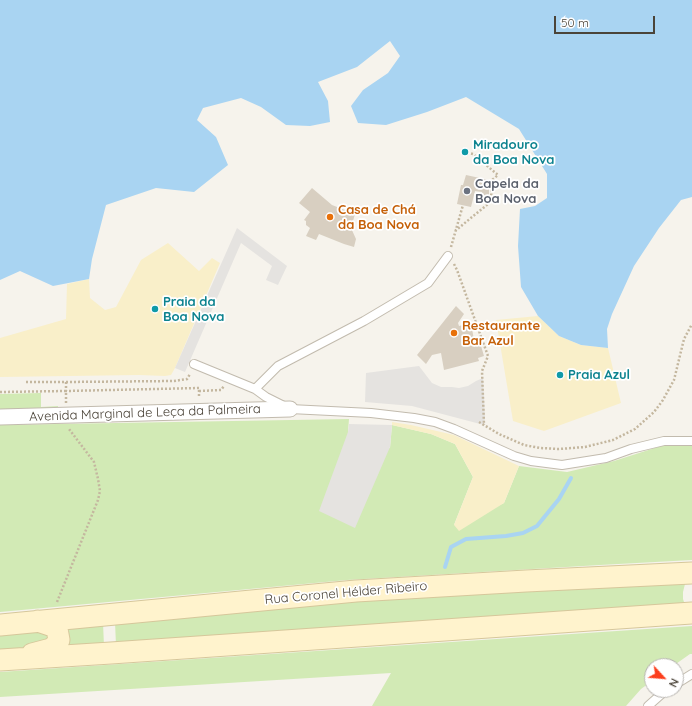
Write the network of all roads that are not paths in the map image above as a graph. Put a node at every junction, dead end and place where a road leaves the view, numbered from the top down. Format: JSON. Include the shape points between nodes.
{"nodes":[{"id":1,"x":448,"y":256,"type":"road end"},
{"id":2,"x":194,"y":364,"type":"road end"},
{"id":3,"x":255,"y":389,"type":"junction"},
{"id":4,"x":290,"y":409,"type":"junction"},
{"id":5,"x":0,"y":417,"type":"edge"},
{"id":6,"x":692,"y":441,"type":"edge"},
{"id":7,"x":692,"y":573,"type":"edge"},
{"id":8,"x":692,"y":613,"type":"edge"},
{"id":9,"x":38,"y":621,"type":"junction"},
{"id":10,"x":0,"y":625,"type":"edge"},
{"id":11,"x":7,"y":659,"type":"edge"},
{"id":12,"x":657,"y":698,"type":"edge"},
{"id":13,"x":648,"y":706,"type":"edge"}],
"edges":[{"from":1,"to":3,"type":"lane","via":[[428,283],[364,321],[278,366]]},
{"from":2,"to":3,"type":"lane"},
{"from":3,"to":4,"type":"lane"},
{"from":4,"to":5,"type":"street","name":"Avenida Marginal de Leça da Palmeira"},
{"from":4,"to":6,"type":"lane","via":[[371,413],[435,422],[514,456],[562,465],[606,458],[664,441]]},
{"from":7,"to":9,"type":"main road","name":"Rua Coronel Hélder Ribeiro","via":[[356,591]]},
{"from":8,"to":11,"type":"main road"},
{"from":9,"to":10,"type":"main road","name":"Rua Coronel Hélder Ribeiro"},
{"from":9,"to":11,"type":"main road","via":[[57,629],[59,640],[56,645],[51,649]]},
{"from":12,"to":13,"type":"lane"}]}
